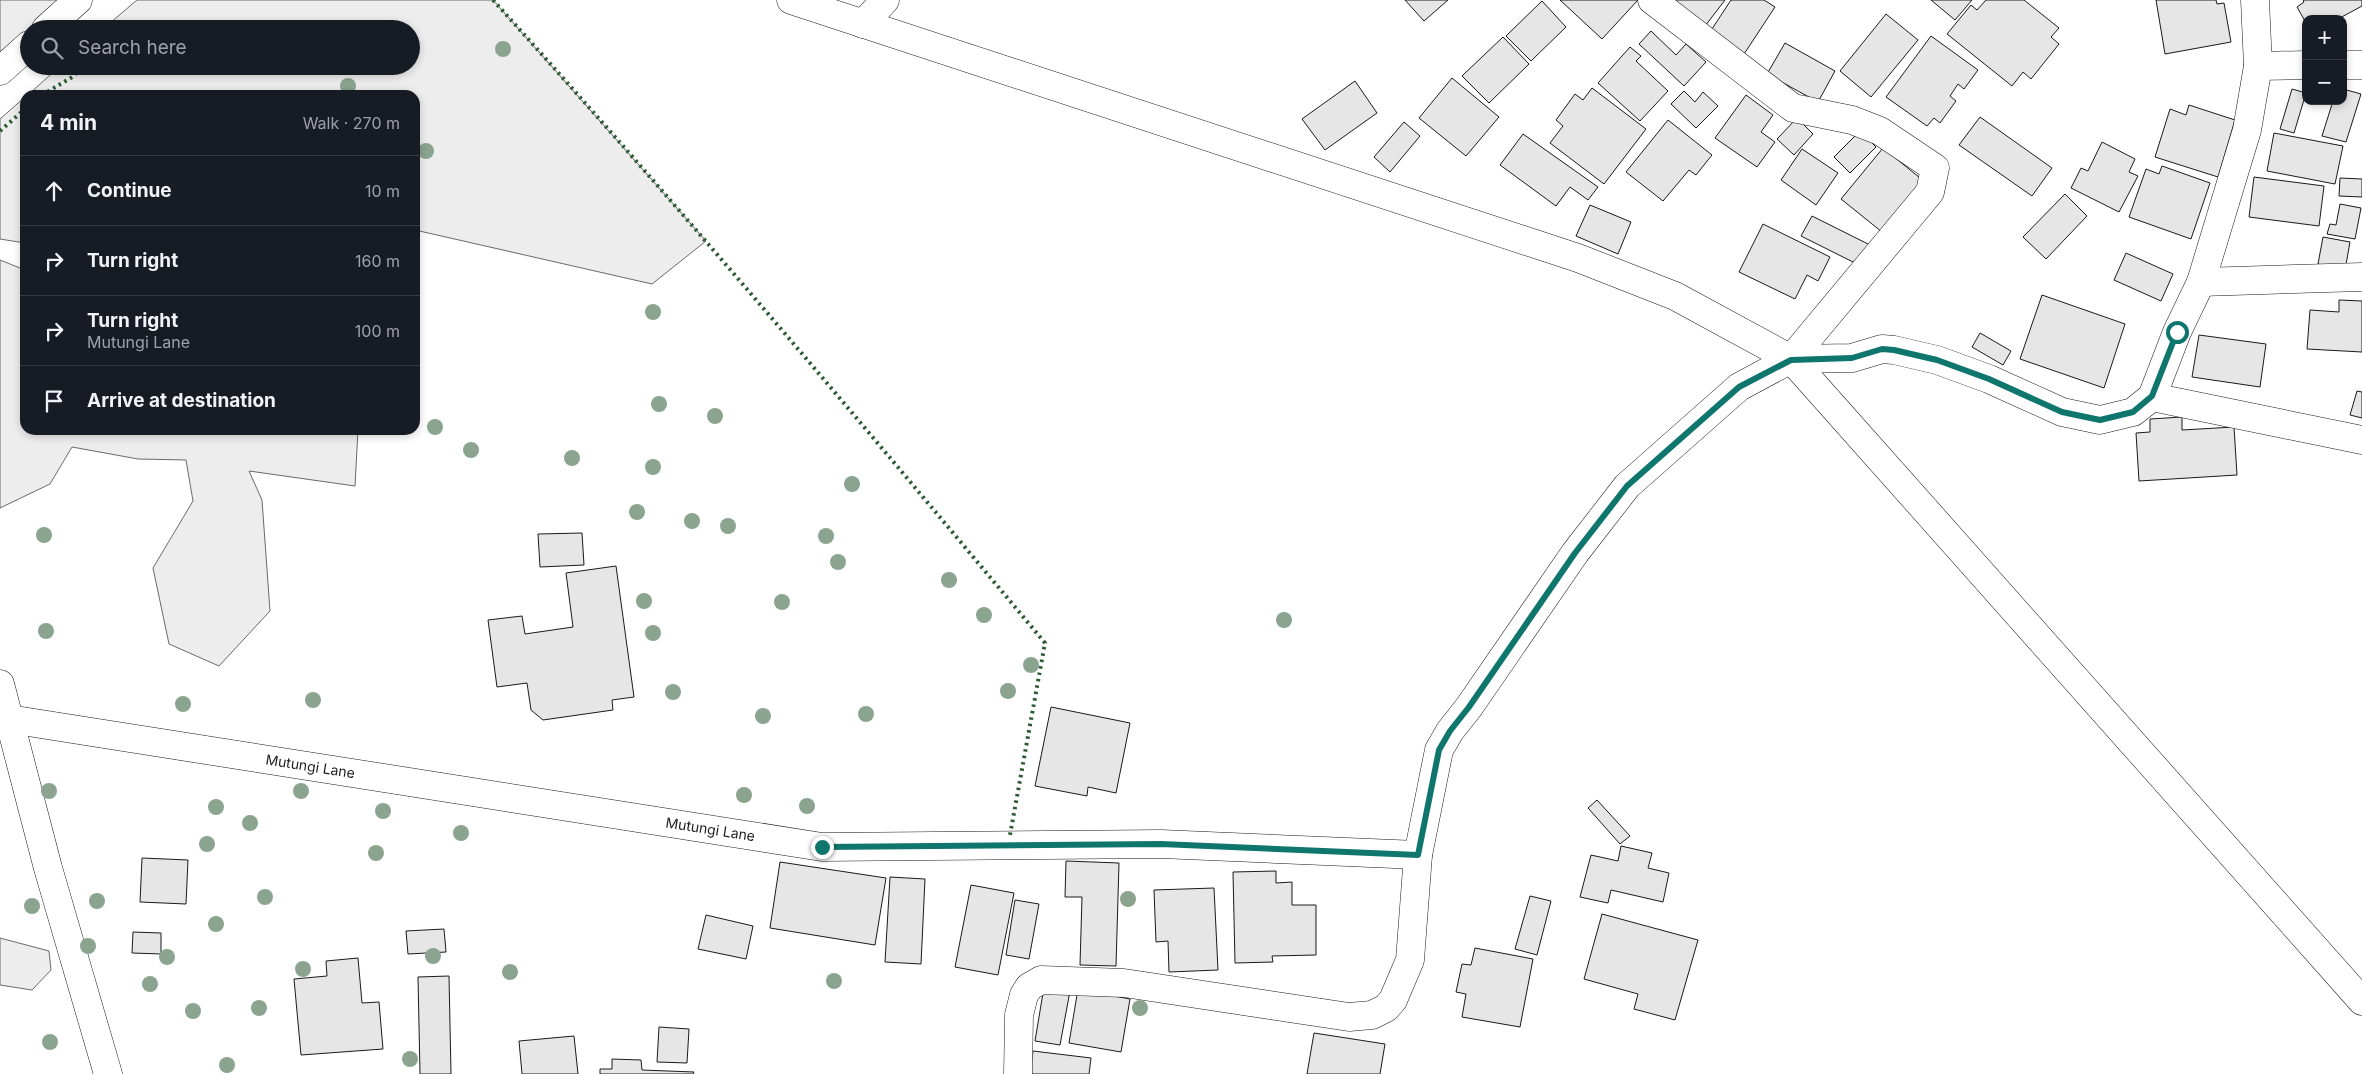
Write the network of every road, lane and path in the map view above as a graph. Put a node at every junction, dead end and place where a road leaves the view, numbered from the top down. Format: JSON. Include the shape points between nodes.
{"nodes":[{"id":1,"x":78,"y":0,"type":"edge"},
{"id":2,"x":791,"y":0,"type":"edge"},
{"id":3,"x":885,"y":0,"type":"edge"},
{"id":4,"x":1652,"y":0,"type":"edge"},
{"id":5,"x":2255,"y":0,"type":"edge"},
{"id":6,"x":56,"y":20,"type":"edge"},
{"id":7,"x":863,"y":24,"type":"junction"},
{"id":8,"x":20,"y":53,"type":"edge"},
{"id":9,"x":2302,"y":65,"type":"edge"},
{"id":10,"x":2347,"y":65,"type":"edge"},
{"id":11,"x":2362,"y":65,"type":"edge"},
{"id":12,"x":2258,"y":66,"type":"junction"},
{"id":13,"x":0,"y":71,"type":"edge"},
{"id":14,"x":2362,"y":276,"type":"edge"},
{"id":15,"x":2201,"y":282,"type":"junction"},
{"id":16,"x":1791,"y":360,"type":"junction"},
{"id":17,"x":2152,"y":396,"type":"junction"},
{"id":18,"x":2362,"y":440,"type":"edge"},
{"id":19,"x":0,"y":684,"type":"edge"},
{"id":20,"x":9,"y":719,"type":"junction"},
{"id":21,"x":1418,"y":855,"type":"junction"},
{"id":22,"x":2362,"y":1002,"type":"edge"},
{"id":23,"x":108,"y":1074,"type":"edge"},
{"id":24,"x":1018,"y":1074,"type":"edge"}],
"edges":[{"from":1,"to":6,"type":"street"},
{"from":2,"to":7,"type":"street"},
{"from":3,"to":7,"type":"street"},
{"from":4,"to":16,"type":"street","via":[[1793,108],[1852,120],[1880,131],[1934,168],[1930,192]]},
{"from":5,"to":12,"type":"street"},
{"from":7,"to":16,"type":"street","via":[[1578,258],[1675,296]]},
{"from":8,"to":13,"type":"street"},
{"from":9,"to":12,"type":"street"},
{"from":10,"to":11,"type":"street"},
{"from":12,"to":15,"type":"street","via":[[2247,130]]},
{"from":14,"to":15,"type":"street"},
{"from":15,"to":17,"type":"street"},
{"from":16,"to":17,"type":"street","via":[[1852,358],[1882,349],[1894,350],[1946,363],[2062,412],[2100,420],[2133,412]]},
{"from":16,"to":21,"type":"street","via":[[1739,387],[1667,448],[1627,486],[1575,553],[1439,750]]},
{"from":16,"to":22,"type":"street"},
{"from":17,"to":18,"type":"street"},
{"from":19,"to":20,"type":"street"},
{"from":20,"to":21,"type":"street","name":"Mutungi Lane","via":[[822,847],[1161,844]]},
{"from":20,"to":23,"type":"street"},
{"from":21,"to":24,"type":"street","via":[[1410,960],[1393,1000],[1386,1008],[1372,1015],[1349,1018],[1124,983],[1041,980],[1029,987],[1019,1015]]}]}
